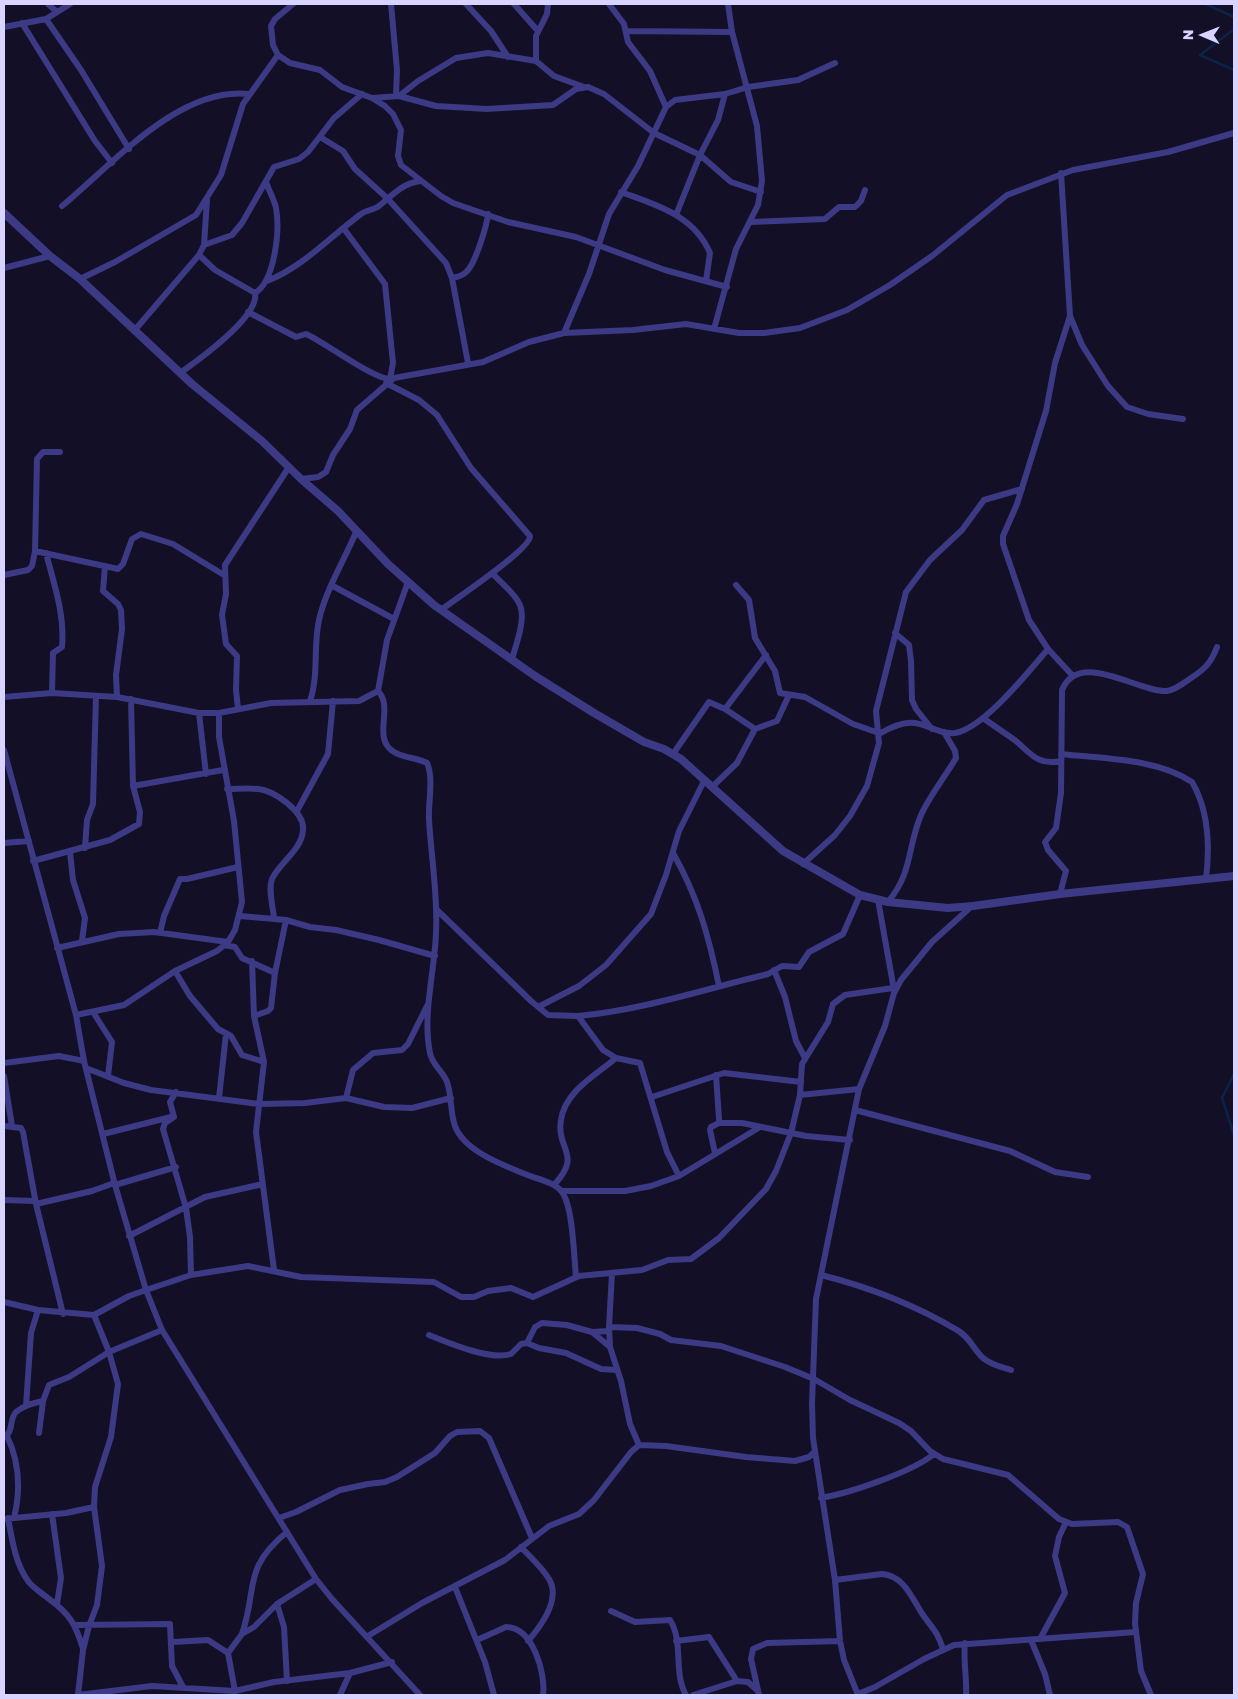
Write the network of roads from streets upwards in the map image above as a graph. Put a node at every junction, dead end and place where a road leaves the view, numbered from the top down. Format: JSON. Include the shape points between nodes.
{"nodes":[{"id":1,"x":48,"y":4,"type":"edge"},
{"id":2,"x":70,"y":4,"type":"edge"},
{"id":3,"x":292,"y":4,"type":"edge"},
{"id":4,"x":391,"y":4,"type":"edge"},
{"id":5,"x":466,"y":4,"type":"edge"},
{"id":6,"x":514,"y":4,"type":"edge"},
{"id":7,"x":548,"y":4,"type":"edge"},
{"id":8,"x":609,"y":4,"type":"edge"},
{"id":9,"x":728,"y":4,"type":"edge"},
{"id":10,"x":57,"y":12,"type":"junction"},
{"id":11,"x":46,"y":19,"type":"junction"},
{"id":12,"x":22,"y":22,"type":"junction"},
{"id":13,"x":4,"y":26,"type":"edge"},
{"id":14,"x":538,"y":31,"type":"junction"},
{"id":15,"x":626,"y":31,"type":"junction"},
{"id":16,"x":732,"y":32,"type":"junction"},
{"id":17,"x":278,"y":55,"type":"junction"},
{"id":18,"x":508,"y":57,"type":"junction"},
{"id":19,"x":536,"y":61,"type":"junction"},
{"id":20,"x":834,"y":63,"type":"dead end"},
{"id":21,"x":584,"y":87,"type":"junction"},
{"id":22,"x":748,"y":87,"type":"junction"},
{"id":23,"x":249,"y":94,"type":"junction"},
{"id":24,"x":362,"y":94,"type":"junction"},
{"id":25,"x":724,"y":94,"type":"junction"},
{"id":26,"x":397,"y":96,"type":"junction"},
{"id":27,"x":372,"y":98,"type":"junction"},
{"id":28,"x":666,"y":107,"type":"junction"},
{"id":29,"x":654,"y":133,"type":"junction"},
{"id":30,"x":1234,"y":133,"type":"edge"},
{"id":31,"x":320,"y":137,"type":"junction"},
{"id":32,"x":129,"y":149,"type":"junction"},
{"id":33,"x":700,"y":155,"type":"junction"},
{"id":34,"x":112,"y":164,"type":"junction"},
{"id":35,"x":1061,"y":173,"type":"junction"},
{"id":36,"x":420,"y":181,"type":"junction"},
{"id":37,"x":266,"y":182,"type":"junction"},
{"id":38,"x":865,"y":190,"type":"dead end"},
{"id":39,"x":621,"y":192,"type":"junction"},
{"id":40,"x":761,"y":192,"type":"junction"},
{"id":41,"x":387,"y":198,"type":"junction"},
{"id":42,"x":207,"y":200,"type":"junction"},
{"id":43,"x":62,"y":206,"type":"dead end"},
{"id":44,"x":4,"y":213,"type":"edge"},
{"id":45,"x":488,"y":214,"type":"junction"},
{"id":46,"x":676,"y":215,"type":"junction"},
{"id":47,"x":751,"y":222,"type":"junction"},
{"id":48,"x":344,"y":229,"type":"junction"},
{"id":49,"x":204,"y":245,"type":"junction"},
{"id":50,"x":598,"y":246,"type":"junction"},
{"id":51,"x":199,"y":255,"type":"junction"},
{"id":52,"x":50,"y":256,"type":"junction"},
{"id":53,"x":4,"y":268,"type":"edge"},
{"id":54,"x":452,"y":278,"type":"junction"},
{"id":55,"x":80,"y":279,"type":"junction"},
{"id":56,"x":268,"y":281,"type":"junction"},
{"id":57,"x":706,"y":281,"type":"junction"},
{"id":58,"x":727,"y":287,"type":"junction"},
{"id":59,"x":255,"y":294,"type":"junction"},
{"id":60,"x":248,"y":312,"type":"junction"},
{"id":61,"x":1070,"y":316,"type":"junction"},
{"id":62,"x":714,"y":329,"type":"junction"},
{"id":63,"x":134,"y":331,"type":"junction"},
{"id":64,"x":564,"y":333,"type":"junction"},
{"id":65,"x":468,"y":363,"type":"junction"},
{"id":66,"x":180,"y":373,"type":"junction"},
{"id":67,"x":388,"y":381,"type":"junction"},
{"id":68,"x":1183,"y":419,"type":"dead end"},
{"id":69,"x":60,"y":452,"type":"dead end"},
{"id":70,"x":289,"y":467,"type":"junction"},
{"id":71,"x":301,"y":479,"type":"junction"},
{"id":72,"x":1022,"y":489,"type":"junction"},
{"id":73,"x":356,"y":532,"type":"junction"},
{"id":74,"x":35,"y":551,"type":"junction"},
{"id":75,"x":46,"y":553,"type":"junction"},
{"id":76,"x":105,"y":566,"type":"junction"},
{"id":77,"x":492,"y":573,"type":"junction"},
{"id":78,"x":224,"y":574,"type":"junction"},
{"id":79,"x":4,"y":576,"type":"edge"},
{"id":80,"x":408,"y":582,"type":"junction"},
{"id":81,"x":331,"y":585,"type":"junction"},
{"id":82,"x":736,"y":585,"type":"dead end"},
{"id":83,"x":441,"y":610,"type":"junction"},
{"id":84,"x":394,"y":619,"type":"junction"},
{"id":85,"x":895,"y":633,"type":"junction"},
{"id":86,"x":1217,"y":647,"type":"dead end"},
{"id":87,"x":1048,"y":649,"type":"junction"},
{"id":88,"x":766,"y":655,"type":"junction"},
{"id":89,"x":512,"y":659,"type":"junction"},
{"id":90,"x":1072,"y":675,"type":"junction"},
{"id":91,"x":378,"y":691,"type":"junction"},
{"id":92,"x":52,"y":693,"type":"junction"},
{"id":93,"x":789,"y":695,"type":"junction"},
{"id":94,"x":96,"y":696,"type":"junction"},
{"id":95,"x":4,"y":697,"type":"edge"},
{"id":96,"x":116,"y":697,"type":"junction"},
{"id":97,"x":131,"y":699,"type":"junction"},
{"id":98,"x":310,"y":701,"type":"junction"},
{"id":99,"x":333,"y":701,"type":"junction"},
{"id":100,"x":238,"y":709,"type":"junction"},
{"id":101,"x":725,"y":709,"type":"junction"},
{"id":102,"x":199,"y":712,"type":"junction"},
{"id":103,"x":219,"y":713,"type":"junction"},
{"id":104,"x":983,"y":718,"type":"junction"},
{"id":105,"x":755,"y":730,"type":"junction"},
{"id":106,"x":933,"y":730,"type":"junction"},
{"id":107,"x":944,"y":732,"type":"junction"},
{"id":108,"x":879,"y":733,"type":"junction"},
{"id":109,"x":4,"y":751,"type":"edge"},
{"id":110,"x":673,"y":754,"type":"junction"},
{"id":111,"x":1061,"y":757,"type":"junction"},
{"id":112,"x":223,"y":770,"type":"junction"},
{"id":113,"x":206,"y":774,"type":"junction"},
{"id":114,"x":704,"y":781,"type":"junction"},
{"id":115,"x":133,"y":786,"type":"junction"},
{"id":116,"x":712,"y":787,"type":"junction"},
{"id":117,"x":227,"y":788,"type":"junction"},
{"id":118,"x":298,"y":811,"type":"junction"},
{"id":119,"x":29,"y":841,"type":"junction"},
{"id":120,"x":4,"y":843,"type":"edge"},
{"id":121,"x":84,"y":848,"type":"junction"},
{"id":122,"x":70,"y":852,"type":"junction"},
{"id":123,"x":673,"y":854,"type":"junction"},
{"id":124,"x":33,"y":861,"type":"junction"},
{"id":125,"x":803,"y":864,"type":"junction"},
{"id":126,"x":238,"y":866,"type":"junction"},
{"id":127,"x":1234,"y":876,"type":"edge"},
{"id":128,"x":1206,"y":879,"type":"junction"},
{"id":129,"x":860,"y":894,"type":"junction"},
{"id":130,"x":1060,"y":894,"type":"junction"},
{"id":131,"x":878,"y":900,"type":"junction"},
{"id":132,"x":888,"y":902,"type":"junction"},
{"id":133,"x":973,"y":906,"type":"junction"},
{"id":134,"x":437,"y":910,"type":"junction"},
{"id":135,"x":240,"y":916,"type":"junction"},
{"id":136,"x":274,"y":918,"type":"junction"},
{"id":137,"x":286,"y":920,"type":"junction"},
{"id":138,"x":160,"y":933,"type":"junction"},
{"id":139,"x":82,"y":941,"type":"junction"},
{"id":140,"x":226,"y":944,"type":"junction"},
{"id":141,"x":57,"y":948,"type":"junction"},
{"id":142,"x":435,"y":956,"type":"junction"},
{"id":143,"x":252,"y":961,"type":"junction"},
{"id":144,"x":774,"y":970,"type":"junction"},
{"id":145,"x":175,"y":971,"type":"junction"},
{"id":146,"x":275,"y":973,"type":"junction"},
{"id":147,"x":719,"y":986,"type":"junction"},
{"id":148,"x":894,"y":991,"type":"junction"},
{"id":149,"x":431,"y":1000,"type":"junction"},
{"id":150,"x":538,"y":1007,"type":"junction"},
{"id":151,"x":93,"y":1012,"type":"junction"},
{"id":152,"x":76,"y":1015,"type":"junction"},
{"id":153,"x":254,"y":1016,"type":"junction"},
{"id":154,"x":578,"y":1016,"type":"junction"},
{"id":155,"x":226,"y":1034,"type":"junction"},
{"id":156,"x":616,"y":1058,"type":"junction"},
{"id":157,"x":805,"y":1058,"type":"junction"},
{"id":158,"x":264,"y":1062,"type":"junction"},
{"id":159,"x":4,"y":1063,"type":"edge"},
{"id":160,"x":85,"y":1064,"type":"junction"},
{"id":161,"x":716,"y":1075,"type":"junction"},
{"id":162,"x":4,"y":1076,"type":"edge"},
{"id":163,"x":108,"y":1076,"type":"junction"},
{"id":164,"x":801,"y":1082,"type":"junction"},
{"id":165,"x":859,"y":1089,"type":"junction"},
{"id":166,"x":176,"y":1092,"type":"junction"},
{"id":167,"x":800,"y":1095,"type":"junction"},
{"id":168,"x":652,"y":1097,"type":"junction"},
{"id":169,"x":219,"y":1098,"type":"junction"},
{"id":170,"x":346,"y":1098,"type":"junction"},
{"id":171,"x":451,"y":1098,"type":"junction"},
{"id":172,"x":259,"y":1104,"type":"junction"},
{"id":173,"x":855,"y":1110,"type":"junction"},
{"id":174,"x":174,"y":1116,"type":"junction"},
{"id":175,"x":719,"y":1123,"type":"junction"},
{"id":176,"x":4,"y":1126,"type":"edge"},
{"id":177,"x":12,"y":1126,"type":"junction"},
{"id":178,"x":760,"y":1127,"type":"junction"},
{"id":179,"x":791,"y":1133,"type":"junction"},
{"id":180,"x":103,"y":1134,"type":"junction"},
{"id":181,"x":850,"y":1140,"type":"junction"},
{"id":182,"x":715,"y":1153,"type":"junction"},
{"id":183,"x":176,"y":1167,"type":"junction"},
{"id":184,"x":680,"y":1176,"type":"junction"},
{"id":185,"x":1088,"y":1178,"type":"dead end"},
{"id":186,"x":115,"y":1184,"type":"junction"},
{"id":187,"x":263,"y":1184,"type":"junction"},
{"id":188,"x":554,"y":1185,"type":"junction"},
{"id":189,"x":562,"y":1191,"type":"junction"},
{"id":190,"x":4,"y":1200,"type":"edge"},
{"id":191,"x":35,"y":1202,"type":"junction"},
{"id":192,"x":186,"y":1208,"type":"junction"},
{"id":193,"x":129,"y":1236,"type":"junction"},
{"id":194,"x":274,"y":1270,"type":"junction"},
{"id":195,"x":612,"y":1273,"type":"junction"},
{"id":196,"x":191,"y":1275,"type":"junction"},
{"id":197,"x":821,"y":1275,"type":"junction"},
{"id":198,"x":576,"y":1277,"type":"junction"},
{"id":199,"x":146,"y":1290,"type":"junction"},
{"id":200,"x":4,"y":1302,"type":"edge"},
{"id":201,"x":38,"y":1310,"type":"junction"},
{"id":202,"x":63,"y":1314,"type":"junction"},
{"id":203,"x":94,"y":1315,"type":"junction"},
{"id":204,"x":609,"y":1329,"type":"junction"},
{"id":205,"x":162,"y":1330,"type":"junction"},
{"id":206,"x":592,"y":1332,"type":"junction"},
{"id":207,"x":429,"y":1335,"type":"dead end"},
{"id":208,"x":527,"y":1343,"type":"junction"},
{"id":209,"x":610,"y":1347,"type":"junction"},
{"id":210,"x":109,"y":1352,"type":"junction"},
{"id":211,"x":618,"y":1370,"type":"junction"},
{"id":212,"x":1011,"y":1370,"type":"dead end"},
{"id":213,"x":814,"y":1379,"type":"junction"},
{"id":214,"x":43,"y":1401,"type":"junction"},
{"id":215,"x":26,"y":1406,"type":"junction"},
{"id":216,"x":39,"y":1433,"type":"dead end"},
{"id":217,"x":5,"y":1436,"type":"edge"},
{"id":218,"x":639,"y":1445,"type":"junction"},
{"id":219,"x":815,"y":1451,"type":"junction"},
{"id":220,"x":934,"y":1454,"type":"junction"},
{"id":221,"x":821,"y":1498,"type":"junction"},
{"id":222,"x":94,"y":1507,"type":"junction"},
{"id":223,"x":52,"y":1514,"type":"junction"},
{"id":224,"x":9,"y":1518,"type":"edge"},
{"id":225,"x":278,"y":1518,"type":"junction"},
{"id":226,"x":1066,"y":1522,"type":"junction"},
{"id":227,"x":286,"y":1532,"type":"junction"},
{"id":228,"x":532,"y":1538,"type":"junction"},
{"id":229,"x":521,"y":1547,"type":"junction"},
{"id":230,"x":316,"y":1578,"type":"junction"},
{"id":231,"x":836,"y":1580,"type":"junction"},
{"id":232,"x":454,"y":1587,"type":"junction"},
{"id":233,"x":57,"y":1604,"type":"junction"},
{"id":234,"x":277,"y":1604,"type":"junction"},
{"id":235,"x":612,"y":1611,"type":"dead end"},
{"id":236,"x":76,"y":1625,"type":"junction"},
{"id":237,"x":89,"y":1626,"type":"junction"},
{"id":238,"x":1136,"y":1632,"type":"junction"},
{"id":239,"x":242,"y":1634,"type":"junction"},
{"id":240,"x":368,"y":1636,"type":"junction"},
{"id":241,"x":1040,"y":1639,"type":"junction"},
{"id":242,"x":477,"y":1640,"type":"junction"},
{"id":243,"x":1031,"y":1640,"type":"junction"},
{"id":244,"x":528,"y":1641,"type":"junction"},
{"id":245,"x":840,"y":1641,"type":"junction"},
{"id":246,"x":173,"y":1642,"type":"junction"},
{"id":247,"x":676,"y":1642,"type":"junction"},
{"id":248,"x":965,"y":1643,"type":"junction"},
{"id":249,"x":943,"y":1649,"type":"junction"},
{"id":250,"x":83,"y":1650,"type":"junction"},
{"id":251,"x":228,"y":1653,"type":"junction"},
{"id":252,"x":392,"y":1662,"type":"junction"},
{"id":253,"x":350,"y":1673,"type":"junction"},
{"id":254,"x":286,"y":1681,"type":"junction"},
{"id":255,"x":736,"y":1681,"type":"junction"},
{"id":256,"x":183,"y":1687,"type":"junction"},
{"id":257,"x":235,"y":1691,"type":"junction"},
{"id":258,"x":212,"y":1693,"type":"edge"},
{"id":259,"x":759,"y":1694,"type":"edge"},
{"id":260,"x":858,"y":1694,"type":"edge"},
{"id":261,"x":78,"y":1695,"type":"edge"},
{"id":262,"x":340,"y":1695,"type":"edge"},
{"id":263,"x":420,"y":1695,"type":"edge"},
{"id":264,"x":494,"y":1695,"type":"edge"},
{"id":265,"x":543,"y":1695,"type":"edge"},
{"id":266,"x":686,"y":1695,"type":"edge"},
{"id":267,"x":693,"y":1695,"type":"edge"},
{"id":268,"x":966,"y":1695,"type":"edge"},
{"id":269,"x":1050,"y":1695,"type":"edge"},
{"id":270,"x":1151,"y":1695,"type":"edge"}],
"edges":[{"from":1,"to":10,"type":"street"},
{"from":2,"to":10,"type":"street"},
{"from":3,"to":17,"type":"street","via":[[271,26],[273,45]]},
{"from":4,"to":26,"type":"street"},
{"from":5,"to":18,"type":"street","via":[[491,31]]},
{"from":6,"to":14,"type":"street"},
{"from":7,"to":14,"type":"street","via":[[547,14]]},
{"from":8,"to":15,"type":"street"},
{"from":9,"to":16,"type":"street"},
{"from":10,"to":11,"type":"street"},
{"from":11,"to":12,"type":"street"},
{"from":11,"to":32,"type":"street"},
{"from":12,"to":13,"type":"street"},
{"from":12,"to":34,"type":"street"},
{"from":14,"to":19,"type":"street"},
{"from":15,"to":16,"type":"street"},
{"from":15,"to":28,"type":"street","via":[[628,42],[650,72]]},
{"from":16,"to":22,"type":"street"},
{"from":17,"to":23,"type":"street"},
{"from":17,"to":24,"type":"street","via":[[290,63],[320,70],[342,87]]},
{"from":18,"to":19,"type":"street"},
{"from":18,"to":26,"type":"street","via":[[492,53],[456,58]]},
{"from":19,"to":21,"type":"street","via":[[554,76]]},
{"from":20,"to":22,"type":"street","via":[[798,80]]},
{"from":21,"to":26,"type":"street","via":[[553,105],[487,109],[436,106]]},
{"from":21,"to":29,"type":"street","via":[[604,94]]},
{"from":22,"to":25,"type":"street"},
{"from":22,"to":40,"type":"street","via":[[757,126]]},
{"from":23,"to":32,"type":"street","via":[[230,93],[203,99],[163,120]]},
{"from":23,"to":42,"type":"street","via":[[220,175]]},
{"from":24,"to":27,"type":"street"},
{"from":24,"to":31,"type":"street","via":[[337,114]]},
{"from":25,"to":28,"type":"street","via":[[675,100]]},
{"from":25,"to":33,"type":"street","via":[[718,120]]},
{"from":26,"to":27,"type":"street"},
{"from":27,"to":36,"type":"street","via":[[385,106],[398,122],[401,130],[399,161]]},
{"from":28,"to":29,"type":"street"},
{"from":29,"to":33,"type":"street"},
{"from":29,"to":39,"type":"street"},
{"from":30,"to":35,"type":"street","via":[[1168,152]]},
{"from":31,"to":37,"type":"street","via":[[299,159],[274,167]]},
{"from":31,"to":41,"type":"street","via":[[343,151],[360,175]]},
{"from":32,"to":34,"type":"street"},
{"from":33,"to":40,"type":"street","via":[[731,182]]},
{"from":33,"to":46,"type":"street"},
{"from":34,"to":43,"type":"street"},
{"from":35,"to":61,"type":"street"},
{"from":35,"to":62,"type":"street","via":[[1007,195],[918,266],[870,298],[830,318],[800,328],[764,334]]},
{"from":36,"to":41,"type":"street","via":[[407,184]]},
{"from":36,"to":45,"type":"street","via":[[453,203]]},
{"from":37,"to":49,"type":"street","via":[[232,235]]},
{"from":37,"to":56,"type":"street","via":[[276,214],[274,253]]},
{"from":38,"to":47,"type":"street","via":[[858,205],[839,207],[825,220]]},
{"from":39,"to":46,"type":"street"},
{"from":39,"to":50,"type":"street"},
{"from":40,"to":47,"type":"street"},
{"from":41,"to":48,"type":"street"},
{"from":41,"to":54,"type":"street","via":[[446,263]]},
{"from":42,"to":49,"type":"street"},
{"from":42,"to":55,"type":"street","via":[[188,221]]},
{"from":44,"to":52,"type":"street"},
{"from":45,"to":50,"type":"street"},
{"from":45,"to":54,"type":"street","via":[[471,267],[466,273]]},
{"from":46,"to":57,"type":"street","via":[[692,226],[708,249]]},
{"from":47,"to":58,"type":"street","via":[[736,248]]},
{"from":48,"to":56,"type":"street","via":[[289,271]]},
{"from":48,"to":67,"type":"street","via":[[385,284],[393,363]]},
{"from":49,"to":51,"type":"street"},
{"from":50,"to":57,"type":"street"},
{"from":50,"to":64,"type":"street"},
{"from":51,"to":59,"type":"street","via":[[215,270]]},
{"from":51,"to":63,"type":"street"},
{"from":52,"to":53,"type":"street"},
{"from":52,"to":55,"type":"street"},
{"from":54,"to":65,"type":"street"},
{"from":55,"to":63,"type":"street"},
{"from":56,"to":59,"type":"street"},
{"from":57,"to":58,"type":"street"},
{"from":58,"to":62,"type":"street"},
{"from":59,"to":60,"type":"street"},
{"from":60,"to":66,"type":"street","via":[[208,354]]},
{"from":60,"to":67,"type":"street","via":[[296,337],[306,334]]},
{"from":61,"to":68,"type":"street","via":[[1096,368],[1127,407]]},
{"from":61,"to":72,"type":"street","via":[[1054,363],[1046,411]]},
{"from":62,"to":64,"type":"street","via":[[686,324]]},
{"from":63,"to":66,"type":"street"},
{"from":64,"to":65,"type":"street","via":[[529,342],[483,362]]},
{"from":65,"to":67,"type":"street"},
{"from":66,"to":70,"type":"street"},
{"from":67,"to":71,"type":"street","via":[[356,410],[350,429],[326,472],[318,477]]},
{"from":67,"to":77,"type":"street","via":[[437,415],[471,468],[529,534],[529,543]]},
{"from":69,"to":74,"type":"street","via":[[43,452],[36,458]]},
{"from":70,"to":71,"type":"street"},
{"from":70,"to":78,"type":"street","via":[[231,554]]},
{"from":71,"to":73,"type":"street","via":[[338,511]]},
{"from":72,"to":85,"type":"street","via":[[984,500],[962,530],[930,560],[906,592]]},
{"from":72,"to":87,"type":"street","via":[[1003,536],[1003,544],[1022,605]]},
{"from":73,"to":80,"type":"street"},
{"from":73,"to":81,"type":"street"},
{"from":74,"to":75,"type":"street"},
{"from":74,"to":79,"type":"street","via":[[30,568]]},
{"from":75,"to":76,"type":"street"},
{"from":75,"to":92,"type":"street","via":[[60,602],[62,640],[62,648],[52,653]]},
{"from":76,"to":78,"type":"street","via":[[121,567],[132,539],[141,534],[173,544]]},
{"from":76,"to":96,"type":"street","via":[[103,591],[121,610]]},
{"from":77,"to":83,"type":"street"},
{"from":77,"to":89,"type":"street","via":[[521,608]]},
{"from":78,"to":100,"type":"street","via":[[226,594],[222,612],[226,644],[237,656]]},
{"from":80,"to":83,"type":"street"},
{"from":80,"to":84,"type":"street"},
{"from":81,"to":84,"type":"street"},
{"from":81,"to":98,"type":"street","via":[[318,626]]},
{"from":82,"to":88,"type":"street","via":[[749,600],[756,638]]},
{"from":83,"to":89,"type":"street"},
{"from":84,"to":91,"type":"street"},
{"from":85,"to":106,"type":"street","via":[[909,645],[914,705]]},
{"from":85,"to":108,"type":"street","via":[[876,711]]},
{"from":86,"to":90,"type":"street","via":[[1206,668],[1172,690],[1158,690],[1088,672]]},
{"from":87,"to":90,"type":"street"},
{"from":87,"to":104,"type":"street","via":[[1017,686]]},
{"from":88,"to":93,"type":"street","via":[[775,671],[780,693]]},
{"from":88,"to":101,"type":"street"},
{"from":89,"to":110,"type":"street","via":[[594,713],[644,742]]},
{"from":90,"to":111,"type":"street","via":[[1062,690]]},
{"from":91,"to":99,"type":"street","via":[[359,701]]},
{"from":91,"to":134,"type":"street","via":[[384,700],[386,744],[392,751],[424,761],[429,768],[429,823]]},
{"from":92,"to":94,"type":"street"},
{"from":92,"to":95,"type":"street"},
{"from":93,"to":105,"type":"street","via":[[777,721]]},
{"from":93,"to":108,"type":"street","via":[[805,697],[853,724]]},
{"from":94,"to":96,"type":"street"},
{"from":94,"to":121,"type":"street","via":[[94,804],[87,820]]},
{"from":96,"to":97,"type":"street"},
{"from":97,"to":102,"type":"street"},
{"from":97,"to":115,"type":"street"},
{"from":98,"to":99,"type":"street"},
{"from":98,"to":100,"type":"street"},
{"from":99,"to":118,"type":"street","via":[[328,754]]},
{"from":100,"to":103,"type":"street"},
{"from":101,"to":105,"type":"street"},
{"from":101,"to":110,"type":"street","via":[[708,703]]},
{"from":102,"to":103,"type":"street"},
{"from":102,"to":113,"type":"street"},
{"from":103,"to":112,"type":"street"},
{"from":104,"to":107,"type":"street","via":[[964,730]]},
{"from":104,"to":111,"type":"street","via":[[1029,755],[1049,762]]},
{"from":105,"to":116,"type":"street","via":[[737,763]]},
{"from":106,"to":107,"type":"street"},
{"from":106,"to":108,"type":"street","via":[[910,723]]},
{"from":107,"to":132,"type":"street","via":[[956,758],[922,813],[906,874]]},
{"from":108,"to":125,"type":"street","via":[[878,750],[860,800],[835,835]]},
{"from":109,"to":119,"type":"street"},
{"from":110,"to":114,"type":"street"},
{"from":111,"to":128,"type":"street","via":[[1150,766],[1174,772],[1192,782],[1205,814],[1209,845]]},
{"from":111,"to":130,"type":"street","via":[[1057,822],[1045,842],[1066,871]]},
{"from":112,"to":113,"type":"street"},
{"from":112,"to":117,"type":"street"},
{"from":113,"to":115,"type":"street"},
{"from":114,"to":116,"type":"street"},
{"from":114,"to":123,"type":"street","via":[[679,831]]},
{"from":115,"to":121,"type":"street","via":[[140,814],[139,824],[110,840]]},
{"from":116,"to":125,"type":"street","via":[[770,841]]},
{"from":117,"to":118,"type":"street","via":[[271,792]]},
{"from":117,"to":126,"type":"street"},
{"from":118,"to":136,"type":"street","via":[[304,831],[272,881]]},
{"from":119,"to":120,"type":"street"},
{"from":119,"to":124,"type":"street"},
{"from":121,"to":122,"type":"street"},
{"from":122,"to":124,"type":"street"},
{"from":122,"to":139,"type":"street","via":[[73,880],[85,918]]},
{"from":123,"to":147,"type":"street","via":[[689,882],[706,930]]},
{"from":123,"to":150,"type":"street","via":[[652,911],[628,941],[580,986]]},
{"from":124,"to":141,"type":"street"},
{"from":125,"to":129,"type":"street"},
{"from":126,"to":135,"type":"street","via":[[242,902]]},
{"from":126,"to":138,"type":"street","via":[[180,879]]},
{"from":127,"to":128,"type":"street"},
{"from":128,"to":130,"type":"street"},
{"from":129,"to":131,"type":"street"},
{"from":129,"to":144,"type":"street","via":[[843,934],[809,952],[799,967],[782,966]]},
{"from":130,"to":133,"type":"street"},
{"from":131,"to":132,"type":"street"},
{"from":131,"to":148,"type":"street"},
{"from":132,"to":133,"type":"street","via":[[948,908]]},
{"from":133,"to":148,"type":"street","via":[[932,942]]},
{"from":134,"to":142,"type":"street"},
{"from":134,"to":150,"type":"street"},
{"from":135,"to":136,"type":"street"},
{"from":135,"to":140,"type":"street"},
{"from":136,"to":137,"type":"street"},
{"from":137,"to":142,"type":"street"},
{"from":137,"to":146,"type":"street"},
{"from":138,"to":139,"type":"street","via":[[119,934]]},
{"from":138,"to":140,"type":"street"},
{"from":139,"to":141,"type":"street"},
{"from":140,"to":143,"type":"street","via":[[235,947],[241,957]]},
{"from":140,"to":145,"type":"street"},
{"from":141,"to":152,"type":"street"},
{"from":142,"to":149,"type":"street"},
{"from":143,"to":146,"type":"street"},
{"from":143,"to":153,"type":"street"},
{"from":144,"to":147,"type":"street"},
{"from":144,"to":157,"type":"street","via":[[785,997],[796,1041]]},
{"from":145,"to":151,"type":"street","via":[[124,1005]]},
{"from":145,"to":155,"type":"street","via":[[194,1000]]},
{"from":146,"to":153,"type":"street","via":[[271,1009]]},
{"from":147,"to":154,"type":"street","via":[[609,1013]]},
{"from":148,"to":157,"type":"street","via":[[857,992],[837,999],[824,1029]]},
{"from":148,"to":165,"type":"street","via":[[885,1026]]},
{"from":149,"to":170,"type":"street","via":[[402,1050],[373,1053],[353,1070]]},
{"from":149,"to":171,"type":"street","via":[[428,1022],[430,1054],[446,1080]]},
{"from":150,"to":154,"type":"street","via":[[550,1016]]},
{"from":151,"to":152,"type":"street"},
{"from":151,"to":163,"type":"street","via":[[112,1042]]},
{"from":152,"to":160,"type":"street"},
{"from":153,"to":158,"type":"street"},
{"from":154,"to":156,"type":"street","via":[[600,1048]]},
{"from":155,"to":158,"type":"street","via":[[231,1036],[242,1055]]},
{"from":155,"to":169,"type":"street"},
{"from":156,"to":168,"type":"street","via":[[640,1063]]},
{"from":156,"to":188,"type":"street","via":[[570,1098],[561,1120],[568,1161]]},
{"from":157,"to":164,"type":"street"},
{"from":158,"to":172,"type":"street"},
{"from":159,"to":160,"type":"street","via":[[59,1056]]},
{"from":160,"to":163,"type":"street"},
{"from":160,"to":180,"type":"street"},
{"from":161,"to":164,"type":"street","via":[[733,1073]]},
{"from":161,"to":168,"type":"street"},
{"from":161,"to":175,"type":"street"},
{"from":162,"to":177,"type":"street"},
{"from":163,"to":166,"type":"street","via":[[144,1088]]},
{"from":164,"to":167,"type":"street"},
{"from":165,"to":167,"type":"street"},
{"from":165,"to":173,"type":"street"},
{"from":166,"to":169,"type":"street"},
{"from":166,"to":174,"type":"street","via":[[170,1102]]},
{"from":167,"to":179,"type":"street"},
{"from":168,"to":184,"type":"street","via":[[667,1152]]},
{"from":169,"to":172,"type":"street"},
{"from":170,"to":171,"type":"street","via":[[384,1107],[412,1108]]},
{"from":170,"to":172,"type":"street"},
{"from":171,"to":188,"type":"street","via":[[455,1125],[470,1145],[510,1168]]},
{"from":172,"to":187,"type":"street","via":[[256,1132]]},
{"from":173,"to":181,"type":"street"},
{"from":173,"to":185,"type":"street","via":[[1010,1151],[1055,1172]]},
{"from":174,"to":180,"type":"street"},
{"from":174,"to":183,"type":"street","via":[[163,1129]]},
{"from":175,"to":178,"type":"street","via":[[742,1122]]},
{"from":175,"to":182,"type":"street","via":[[710,1128]]},
{"from":176,"to":177,"type":"street"},
{"from":177,"to":191,"type":"street","via":[[21,1128],[23,1132]]},
{"from":178,"to":179,"type":"street"},
{"from":178,"to":182,"type":"street"},
{"from":179,"to":181,"type":"street"},
{"from":179,"to":195,"type":"street","via":[[766,1189],[707,1249],[684,1261],[668,1260],[642,1270]]},
{"from":180,"to":186,"type":"street"},
{"from":181,"to":197,"type":"street"},
{"from":182,"to":184,"type":"street"},
{"from":183,"to":186,"type":"street"},
{"from":183,"to":192,"type":"street"},
{"from":184,"to":189,"type":"street","via":[[625,1191]]},
{"from":186,"to":191,"type":"street"},
{"from":186,"to":193,"type":"street"},
{"from":187,"to":192,"type":"street","via":[[212,1194]]},
{"from":187,"to":194,"type":"street"},
{"from":188,"to":189,"type":"street"},
{"from":189,"to":198,"type":"street","via":[[568,1207]]},
{"from":190,"to":191,"type":"street"},
{"from":191,"to":202,"type":"street"},
{"from":192,"to":193,"type":"street"},
{"from":192,"to":196,"type":"street"},
{"from":193,"to":199,"type":"street"},
{"from":194,"to":196,"type":"street","via":[[236,1266]]},
{"from":194,"to":198,"type":"street","via":[[307,1278],[434,1282],[456,1295],[471,1297],[495,1289],[511,1288],[534,1297]]},
{"from":195,"to":198,"type":"street"},
{"from":195,"to":204,"type":"street"},
{"from":196,"to":199,"type":"street"},
{"from":197,"to":212,"type":"street","via":[[868,1288],[922,1310],[965,1335],[991,1363]]},
{"from":197,"to":213,"type":"street","via":[[816,1299]]},
{"from":199,"to":203,"type":"street"},
{"from":199,"to":205,"type":"street"},
{"from":200,"to":201,"type":"street"},
{"from":201,"to":202,"type":"street"},
{"from":201,"to":215,"type":"street","via":[[32,1333]]},
{"from":202,"to":203,"type":"street"},
{"from":203,"to":210,"type":"street"},
{"from":204,"to":206,"type":"street"},
{"from":204,"to":209,"type":"street"},
{"from":204,"to":213,"type":"street","via":[[637,1328],[669,1339],[721,1346]]},
{"from":205,"to":210,"type":"street"},
{"from":205,"to":225,"type":"street"},
{"from":206,"to":208,"type":"street","via":[[567,1325],[540,1323]]},
{"from":206,"to":209,"type":"street"},
{"from":207,"to":208,"type":"street","via":[[457,1347],[497,1355],[511,1354],[521,1344]]},
{"from":208,"to":211,"type":"street","via":[[566,1353],[601,1369]]},
{"from":209,"to":211,"type":"street"},
{"from":210,"to":214,"type":"street","via":[[69,1377],[49,1385]]},
{"from":210,"to":222,"type":"street","via":[[118,1384],[105,1460],[95,1487]]},
{"from":211,"to":218,"type":"street","via":[[630,1424]]},
{"from":213,"to":219,"type":"street"},
{"from":213,"to":220,"type":"street","via":[[899,1423]]},
{"from":214,"to":215,"type":"street"},
{"from":214,"to":216,"type":"street"},
{"from":215,"to":217,"type":"street","via":[[14,1415]]},
{"from":217,"to":224,"type":"street","via":[[17,1462],[19,1488]]},
{"from":218,"to":219,"type":"street","via":[[795,1461],[809,1457]]},
{"from":218,"to":228,"type":"street","via":[[628,1454],[590,1505]]},
{"from":219,"to":221,"type":"street"},
{"from":220,"to":221,"type":"street","via":[[916,1466],[848,1492]]},
{"from":220,"to":226,"type":"street","via":[[1008,1474]]},
{"from":221,"to":231,"type":"street"},
{"from":222,"to":223,"type":"street"},
{"from":222,"to":237,"type":"street","via":[[102,1566],[97,1605]]},
{"from":223,"to":224,"type":"street"},
{"from":223,"to":233,"type":"street","via":[[61,1578]]},
{"from":224,"to":233,"type":"street","via":[[14,1548],[23,1573],[29,1583]]},
{"from":225,"to":227,"type":"street"},
{"from":225,"to":228,"type":"street","via":[[340,1490],[385,1482],[435,1453],[457,1432],[480,1431],[489,1438]]},
{"from":226,"to":238,"type":"street","via":[[1118,1522],[1127,1527],[1143,1574],[1135,1612]]},
{"from":226,"to":241,"type":"street","via":[[1055,1556],[1065,1593]]},
{"from":227,"to":230,"type":"street"},
{"from":227,"to":239,"type":"street","via":[[256,1566],[249,1613]]},
{"from":228,"to":229,"type":"street"},
{"from":229,"to":232,"type":"street","via":[[505,1560]]},
{"from":229,"to":244,"type":"street","via":[[546,1574],[553,1590],[549,1609]]},
{"from":230,"to":234,"type":"street"},
{"from":230,"to":240,"type":"street"},
{"from":231,"to":245,"type":"street"},
{"from":231,"to":249,"type":"street","via":[[882,1574],[900,1581],[936,1629]]},
{"from":232,"to":240,"type":"street"},
{"from":232,"to":242,"type":"street"},
{"from":233,"to":236,"type":"street"},
{"from":234,"to":239,"type":"street"},
{"from":234,"to":254,"type":"street","via":[[284,1627]]},
{"from":235,"to":247,"type":"street","via":[[636,1622],[670,1620]]},
{"from":236,"to":237,"type":"street"},
{"from":236,"to":250,"type":"street"},
{"from":237,"to":246,"type":"street","via":[[167,1623],[172,1626]]},
{"from":237,"to":250,"type":"street"},
{"from":238,"to":241,"type":"street"},
{"from":238,"to":270,"type":"street","via":[[1141,1672]]},
{"from":239,"to":251,"type":"street"},
{"from":240,"to":252,"type":"street"},
{"from":241,"to":243,"type":"street"},
{"from":242,"to":244,"type":"street","via":[[506,1627],[518,1631]]},
{"from":242,"to":264,"type":"street"},
{"from":243,"to":248,"type":"street"},
{"from":243,"to":269,"type":"street"},
{"from":244,"to":265,"type":"street","via":[[542,1667]]},
{"from":245,"to":259,"type":"street","via":[[783,1642],[756,1647],[751,1659]]},
{"from":245,"to":260,"type":"street"},
{"from":246,"to":251,"type":"street","via":[[208,1640]]},
{"from":246,"to":256,"type":"street","via":[[172,1666]]},
{"from":247,"to":255,"type":"street","via":[[709,1636]]},
{"from":247,"to":266,"type":"street","via":[[680,1684]]},
{"from":248,"to":249,"type":"street"},
{"from":248,"to":268,"type":"street"},
{"from":249,"to":260,"type":"street"},
{"from":250,"to":261,"type":"street"},
{"from":251,"to":257,"type":"street"},
{"from":252,"to":253,"type":"street"},
{"from":252,"to":263,"type":"street"},
{"from":253,"to":254,"type":"street"},
{"from":253,"to":262,"type":"street"},
{"from":254,"to":257,"type":"street"},
{"from":255,"to":259,"type":"street","via":[[748,1682]]},
{"from":255,"to":267,"type":"street"},
{"from":256,"to":258,"type":"street"},
{"from":256,"to":261,"type":"street","via":[[135,1688]]},
{"from":257,"to":258,"type":"street"}]}
